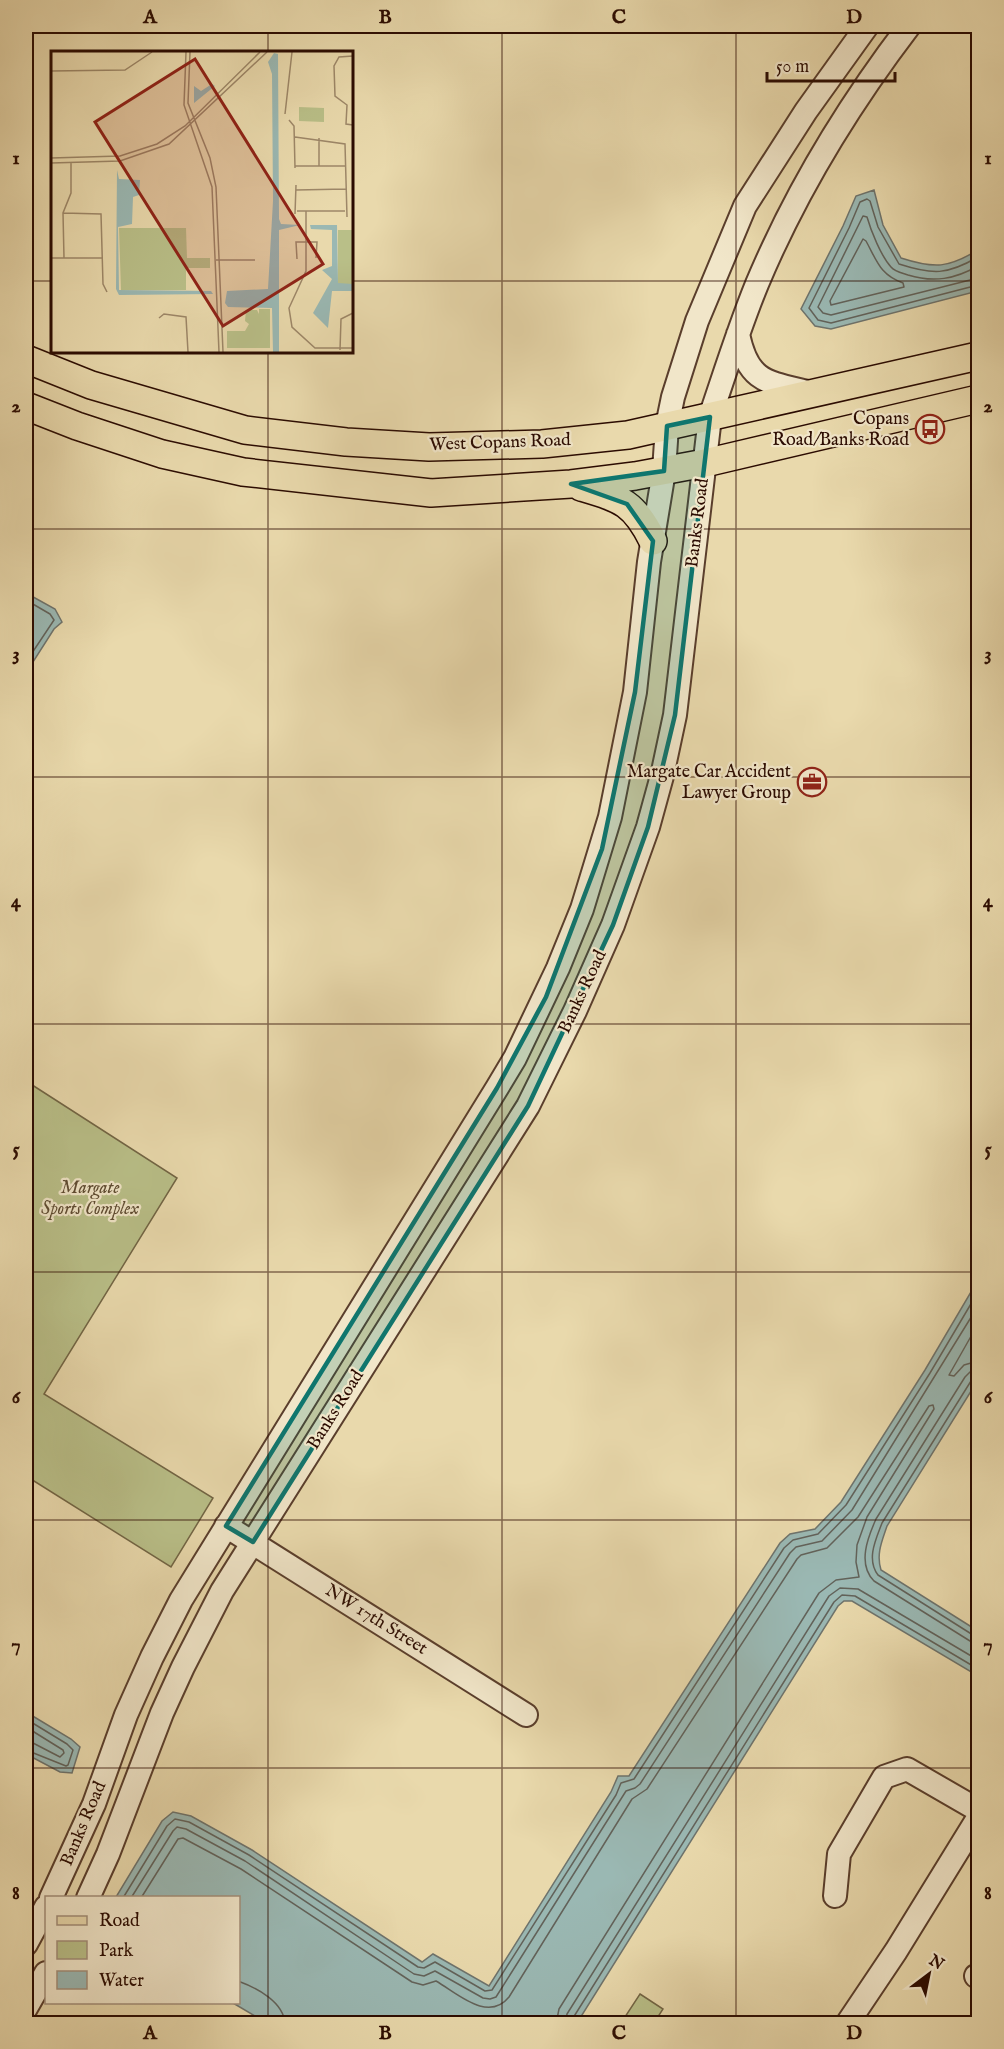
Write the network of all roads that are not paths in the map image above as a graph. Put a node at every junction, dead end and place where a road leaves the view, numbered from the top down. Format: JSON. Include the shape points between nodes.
{"nodes":[{"id":1,"x":867,"y":26,"type":"edge"},
{"id":2,"x":909,"y":26,"type":"edge"},
{"id":3,"x":738,"y":333,"type":"junction"},
{"id":4,"x":978,"y":356,"type":"edge"},
{"id":5,"x":26,"y":359,"type":"edge"},
{"id":6,"x":816,"y":394,"type":"junction"},
{"id":7,"x":978,"y":399,"type":"edge"},
{"id":8,"x":26,"y":406,"type":"edge"},
{"id":9,"x":710,"y":417,"type":"junction"},
{"id":10,"x":667,"y":426,"type":"junction"},
{"id":11,"x":705,"y":463,"type":"junction"},
{"id":12,"x":664,"y":471,"type":"junction"},
{"id":13,"x":571,"y":484,"type":"junction"},
{"id":14,"x":653,"y":541,"type":"junction"},
{"id":15,"x":226,"y":1526,"type":"junction"},
{"id":16,"x":253,"y":1542,"type":"junction"},
{"id":17,"x":526,"y":1715,"type":"dead end"},
{"id":18,"x":978,"y":1810,"type":"edge"},
{"id":19,"x":978,"y":1818,"type":"edge"},
{"id":20,"x":52,"y":1896,"type":"edge"},
{"id":21,"x":89,"y":1896,"type":"edge"},
{"id":22,"x":835,"y":1896,"type":"dead end"},
{"id":23,"x":45,"y":1909,"type":"edge"},
{"id":24,"x":26,"y":1944,"type":"edge"},
{"id":25,"x":45,"y":1975,"type":"edge"},
{"id":26,"x":26,"y":2008,"type":"edge"},
{"id":27,"x":847,"y":2024,"type":"edge"}],
"edges":[{"from":1,"to":10,"type":"street","name":"Banks Road","via":[[745,206],[698,321],[672,397]]},
{"from":2,"to":3,"type":"street","name":"Banks Road","via":[[844,116],[813,170],[783,226]]},
{"from":3,"to":6,"type":"street","via":[[741,351],[754,374],[778,385]]},
{"from":3,"to":9,"type":"street","name":"Banks Road"},
{"from":4,"to":6,"type":"main road","name":"West Copans Road"},
{"from":5,"to":10,"type":"main road","name":"West Copans Road","via":[[90,385],[245,430],[346,442],[429,447],[542,444],[628,435]]},
{"from":6,"to":9,"type":"main road","name":"West Copans Road"},
{"from":7,"to":11,"type":"main road"},
{"from":8,"to":13,"type":"main road","via":[[162,453],[243,472],[431,492]]},
{"from":9,"to":10,"type":"main road","name":"West Copans Road"},
{"from":9,"to":11,"type":"street","name":"Banks Road"},
{"from":10,"to":12,"type":"street","name":"Banks Road"},
{"from":11,"to":12,"type":"main road"},
{"from":11,"to":16,"type":"street","name":"Banks Road","via":[[675,715],[648,827],[613,925],[528,1106]]},
{"from":12,"to":13,"type":"main road"},
{"from":12,"to":14,"type":"street","name":"Banks Road"},
{"from":13,"to":14,"type":"main road","via":[[627,504]]},
{"from":14,"to":15,"type":"street","name":"Banks Road","via":[[635,692],[610,817],[582,909],[558,968],[503,1078]]},
{"from":15,"to":16,"type":"street","name":"NW 17th Street"},
{"from":15,"to":20,"type":"street","name":"Banks Road","via":[[152,1657]]},
{"from":16,"to":17,"type":"street","name":"NW 17th Street"},
{"from":16,"to":21,"type":"street","name":"Banks Road","via":[[222,1591],[183,1667]]},
{"from":18,"to":22,"type":"street","via":[[907,1769],[885,1777],[839,1854]]},
{"from":19,"to":27,"type":"street"},
{"from":23,"to":24,"type":"street"},
{"from":25,"to":26,"type":"street"}]}
